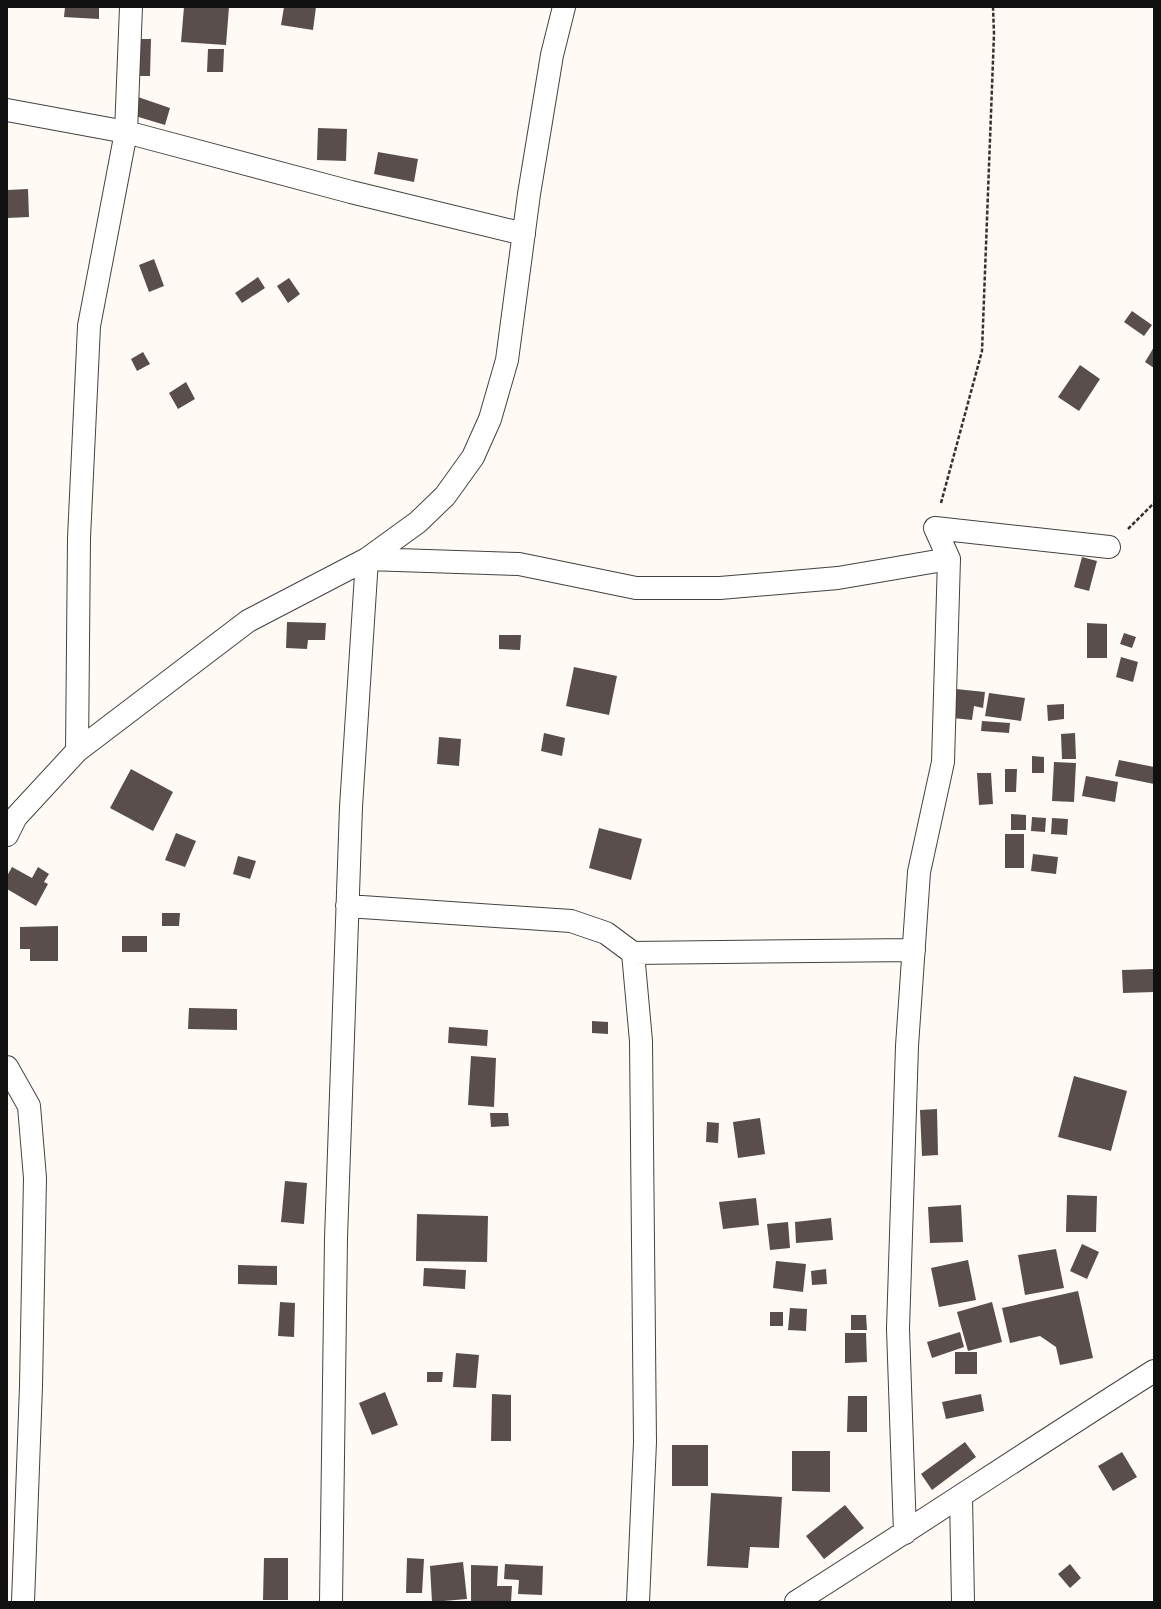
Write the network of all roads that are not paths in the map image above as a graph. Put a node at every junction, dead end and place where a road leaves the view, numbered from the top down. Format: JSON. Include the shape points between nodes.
{"nodes":[{"id":1,"x":131,"y":7,"type":"edge"},
{"id":2,"x":564,"y":7,"type":"edge"},
{"id":3,"x":7,"y":110,"type":"edge"},
{"id":4,"x":126,"y":132,"type":"junction"},
{"id":5,"x":524,"y":234,"type":"junction"},
{"id":6,"x":1109,"y":547,"type":"road end"},
{"id":7,"x":367,"y":559,"type":"junction"},
{"id":8,"x":949,"y":559,"type":"junction"},
{"id":9,"x":77,"y":751,"type":"junction"},
{"id":10,"x":7,"y":835,"type":"edge"},
{"id":11,"x":347,"y":906,"type":"junction"},
{"id":12,"x":914,"y":950,"type":"junction"},
{"id":13,"x":633,"y":953,"type":"junction"},
{"id":14,"x":7,"y":1067,"type":"edge"},
{"id":15,"x":1154,"y":1371,"type":"edge"},
{"id":16,"x":961,"y":1496,"type":"junction"},
{"id":17,"x":905,"y":1534,"type":"junction"},
{"id":18,"x":23,"y":1602,"type":"edge"},
{"id":19,"x":331,"y":1602,"type":"edge"},
{"id":20,"x":638,"y":1602,"type":"edge"},
{"id":21,"x":796,"y":1602,"type":"edge"},
{"id":22,"x":963,"y":1602,"type":"edge"}],
"edges":[{"from":1,"to":4,"type":"street"},
{"from":2,"to":5,"type":"street","via":[[552,55]]},
{"from":3,"to":4,"type":"street"},
{"from":4,"to":5,"type":"street","via":[[351,192]]},
{"from":4,"to":9,"type":"street","via":[[89,326],[79,538]]},
{"from":5,"to":7,"type":"street","via":[[507,360],[490,419],[473,457],[445,496],[418,522]]},
{"from":6,"to":8,"type":"street","via":[[935,528]]},
{"from":7,"to":8,"type":"street","via":[[519,564],[636,588],[720,588],[838,578]]},
{"from":7,"to":9,"type":"street","via":[[248,621]]},
{"from":7,"to":11,"type":"street"},
{"from":8,"to":12,"type":"street","via":[[943,762],[919,872]]},
{"from":9,"to":10,"type":"street","via":[[16,817]]},
{"from":11,"to":13,"type":"street","via":[[571,921],[606,933]]},
{"from":11,"to":19,"type":"street","via":[[336,1238]]},
{"from":12,"to":13,"type":"street"},
{"from":12,"to":17,"type":"street","via":[[907,1046],[898,1329]]},
{"from":13,"to":20,"type":"street","via":[[641,1041],[646,1442]]},
{"from":14,"to":18,"type":"street","via":[[29,1106],[35,1178]]},
{"from":15,"to":16,"type":"street"},
{"from":16,"to":17,"type":"street"},
{"from":16,"to":22,"type":"street"},
{"from":17,"to":21,"type":"street"}]}
